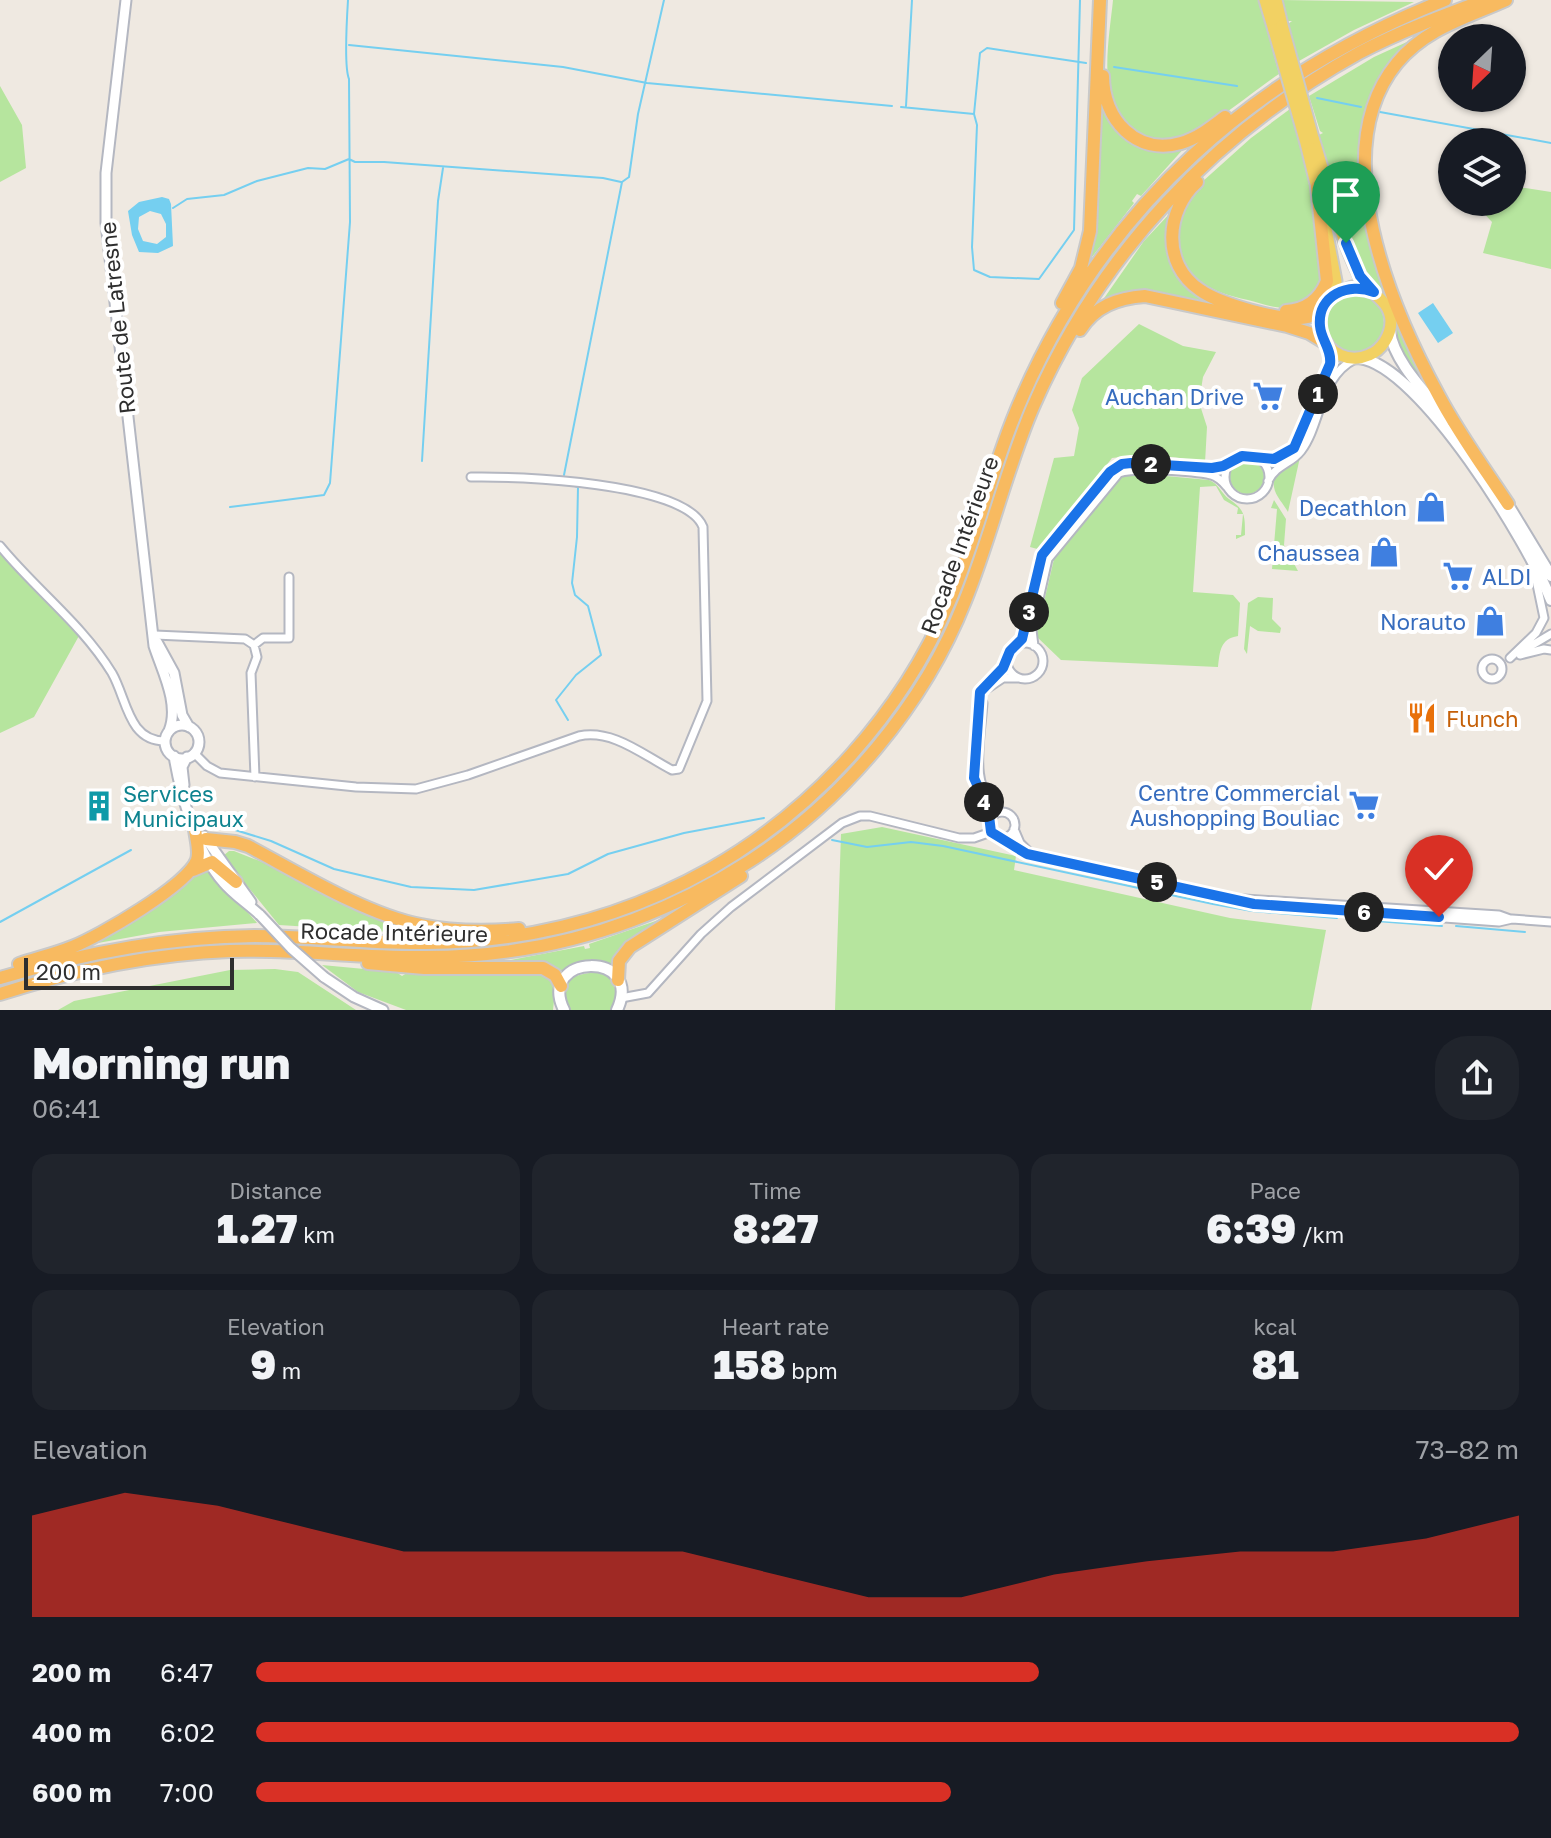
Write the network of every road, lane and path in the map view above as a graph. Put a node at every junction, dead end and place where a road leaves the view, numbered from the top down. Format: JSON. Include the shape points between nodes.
{"nodes":[{"id":1,"x":126,"y":0,"type":"edge"},
{"id":2,"x":1100,"y":0,"type":"edge"},
{"id":3,"x":1108,"y":0,"type":"edge"},
{"id":4,"x":1265,"y":0,"type":"edge"},
{"id":5,"x":1276,"y":0,"type":"edge"},
{"id":6,"x":1445,"y":0,"type":"edge"},
{"id":7,"x":1485,"y":0,"type":"edge"},
{"id":8,"x":1506,"y":0,"type":"edge"},
{"id":9,"x":1278,"y":28,"type":"junction"},
{"id":10,"x":1279,"y":84,"type":"junction"},
{"id":11,"x":1281,"y":102,"type":"junction"},
{"id":12,"x":1309,"y":140,"type":"junction"},
{"id":13,"x":1317,"y":187,"type":"junction"},
{"id":14,"x":1374,"y":292,"type":"junction"},
{"id":15,"x":1222,"y":300,"type":"junction"},
{"id":16,"x":1327,"y":302,"type":"junction"},
{"id":17,"x":1390,"y":331,"type":"junction"},
{"id":18,"x":1327,"y":344,"type":"junction"},
{"id":19,"x":1358,"y":358,"type":"junction"},
{"id":20,"x":1023,"y":393,"type":"junction"},
{"id":21,"x":1036,"y":400,"type":"junction"},
{"id":22,"x":1257,"y":458,"type":"junction"},
{"id":23,"x":1230,"y":463,"type":"junction"},
{"id":24,"x":471,"y":477,"type":"dead end"},
{"id":25,"x":1268,"y":481,"type":"junction"},
{"id":26,"x":1227,"y":487,"type":"junction"},
{"id":27,"x":1508,"y":504,"type":"junction"},
{"id":28,"x":0,"y":546,"type":"edge"},
{"id":29,"x":1532,"y":560,"type":"junction"},
{"id":30,"x":1551,"y":576,"type":"edge"},
{"id":31,"x":289,"y":577,"type":"dead end"},
{"id":32,"x":1551,"y":600,"type":"edge"},
{"id":33,"x":1551,"y":634,"type":"edge"},
{"id":34,"x":155,"y":635,"type":"junction"},
{"id":35,"x":1018,"y":644,"type":"junction"},
{"id":36,"x":254,"y":645,"type":"junction"},
{"id":37,"x":1034,"y":646,"type":"junction"},
{"id":38,"x":1551,"y":650,"type":"edge"},
{"id":39,"x":1510,"y":658,"type":"junction"},
{"id":40,"x":1007,"y":661,"type":"junction"},
{"id":41,"x":164,"y":662,"type":"junction"},
{"id":42,"x":1501,"y":663,"type":"dead end"},
{"id":43,"x":1019,"y":678,"type":"junction"},
{"id":44,"x":189,"y":727,"type":"junction"},
{"id":45,"x":167,"y":736,"type":"junction"},
{"id":46,"x":190,"y":755,"type":"junction"},
{"id":47,"x":174,"y":756,"type":"junction"},
{"id":48,"x":255,"y":777,"type":"junction"},
{"id":49,"x":818,"y":808,"type":"junction"},
{"id":50,"x":1002,"y":812,"type":"junction"},
{"id":51,"x":989,"y":821,"type":"junction"},
{"id":52,"x":195,"y":829,"type":"junction"},
{"id":53,"x":1014,"y":829,"type":"junction"},
{"id":54,"x":991,"y":832,"type":"junction"},
{"id":55,"x":1003,"y":838,"type":"junction"},
{"id":56,"x":206,"y":839,"type":"junction"},
{"id":57,"x":1036,"y":855,"type":"junction"},
{"id":58,"x":210,"y":862,"type":"junction"},
{"id":59,"x":190,"y":872,"type":"junction"},
{"id":60,"x":236,"y":882,"type":"junction"},
{"id":61,"x":260,"y":915,"type":"junction"},
{"id":62,"x":1551,"y":922,"type":"edge"},
{"id":63,"x":534,"y":934,"type":"junction"},
{"id":64,"x":335,"y":953,"type":"junction"},
{"id":65,"x":0,"y":971,"type":"edge"},
{"id":66,"x":0,"y":978,"type":"edge"},
{"id":67,"x":618,"y":980,"type":"junction"},
{"id":68,"x":561,"y":986,"type":"junction"},
{"id":69,"x":0,"y":994,"type":"edge"},
{"id":70,"x":621,"y":998,"type":"junction"},
{"id":71,"x":383,"y":1010,"type":"edge"},
{"id":72,"x":564,"y":1010,"type":"edge"},
{"id":73,"x":617,"y":1010,"type":"edge"}],
"edges":[{"from":1,"to":34,"type":"street","name":"Route de Latresne","via":[[105,204]]},
{"from":2,"to":20,"type":"highway","via":[[1088,245]]},
{"from":3,"to":10,"type":"highway","via":[[1104,93],[1113,117],[1131,136],[1154,145],[1183,143]]},
{"from":4,"to":9,"type":"main road"},
{"from":5,"to":9,"type":"main road"},
{"from":6,"to":10,"type":"highway","via":[[1352,41]]},
{"from":7,"to":11,"type":"highway","name":"Rocade Intérieure","via":[[1361,52]]},
{"from":8,"to":27,"type":"highway","via":[[1433,32],[1396,64],[1369,121],[1365,166],[1386,275],[1413,342],[1451,418]]},
{"from":9,"to":12,"type":"main road","bridge":true},
{"from":10,"to":20,"type":"highway","via":[[1194,154],[1134,217],[1064,315]]},
{"from":11,"to":15,"type":"highway","via":[[1189,189],[1172,224],[1182,271],[1198,290]]},
{"from":11,"to":21,"type":"highway","name":"Rocade Intérieure","via":[[1233,138],[1143,227],[1075,323]]},
{"from":12,"to":13,"type":"main road"},
{"from":12,"to":14,"type":"main road","via":[[1360,276]]},
{"from":13,"to":15,"type":"highway","via":[[1328,273],[1319,296],[1291,311]]},
{"from":13,"to":16,"type":"main road","via":[[1336,281]]},
{"from":14,"to":16,"type":"main road","via":[[1352,287]]},
{"from":14,"to":17,"type":"main road","via":[[1388,309]]},
{"from":15,"to":16,"type":"highway","via":[[1290,318],[1309,316]]},
{"from":16,"to":18,"type":"main road","via":[[1320,326]]},
{"from":17,"to":19,"type":"main road","via":[[1379,350]]},
{"from":17,"to":27,"type":"main road","via":[[1398,357]]},
{"from":18,"to":19,"type":"main road","via":[[1341,355]]},
{"from":18,"to":21,"type":"highway","via":[[1287,326],[1160,297],[1129,297],[1087,319]]},
{"from":18,"to":22,"type":"street","via":[[1328,372],[1297,443],[1280,458]]},
{"from":19,"to":25,"type":"street","via":[[1342,369],[1326,392],[1300,452]]},
{"from":19,"to":29,"type":"main road","via":[[1394,375],[1427,407]]},
{"from":20,"to":63,"type":"highway","via":[[950,601],[911,675],[852,754],[807,799],[711,868],[635,905]]},
{"from":21,"to":49,"type":"highway","name":"Rocade Intérieure","via":[[964,604],[943,648],[892,729]]},
{"from":22,"to":23,"type":"street","via":[[1242,456]]},
{"from":22,"to":25,"type":"street","via":[[1267,469]]},
{"from":23,"to":26,"type":"street"},
{"from":23,"to":35,"type":"street","via":[[1205,468],[1131,463],[1115,468],[1042,555]]},
{"from":24,"to":48,"type":"street","via":[[565,479],[681,506],[699,517],[707,701],[679,769],[611,737],[592,734],[416,789]]},
{"from":25,"to":26,"type":"street","via":[[1261,494],[1249,499]]},
{"from":26,"to":37,"type":"street","via":[[1204,474],[1119,473],[1048,559]]},
{"from":27,"to":30,"type":"main road"},
{"from":28,"to":45,"type":"street","via":[[92,644],[140,732],[151,740]]},
{"from":29,"to":32,"type":"main road"},
{"from":29,"to":39,"type":"street","via":[[1544,618]]},
{"from":31,"to":36,"type":"street","via":[[289,638],[263,638]]},
{"from":33,"to":39,"type":"street"},
{"from":34,"to":36,"type":"street","via":[[245,639]]},
{"from":34,"to":41,"type":"street","name":"Route de Latresne","via":[[154,646]]},
{"from":35,"to":37,"type":"street"},
{"from":35,"to":40,"type":"street"},
{"from":36,"to":48,"type":"street"},
{"from":37,"to":43,"type":"street","via":[[1041,667],[1032,677]]},
{"from":38,"to":39,"type":"street"},
{"from":39,"to":42,"type":"street"},
{"from":40,"to":43,"type":"street"},
{"from":40,"to":51,"type":"street","via":[[983,686],[979,699],[974,778]]},
{"from":41,"to":44,"type":"street","name":"Route de Latresne","via":[[174,673]]},
{"from":41,"to":45,"type":"street","name":"Route de Latresne","via":[[173,716]]},
{"from":43,"to":50,"type":"street","via":[[994,682],[983,700],[979,778],[992,806]]},
{"from":44,"to":45,"type":"street","via":[[179,725]]},
{"from":44,"to":46,"type":"street","via":[[199,739]]},
{"from":45,"to":47,"type":"street","via":[[167,749]]},
{"from":46,"to":47,"type":"street"},
{"from":46,"to":48,"type":"street","via":[[220,773]]},
{"from":46,"to":56,"type":"street","via":[[182,767],[183,782]]},
{"from":47,"to":52,"type":"street"},
{"from":49,"to":64,"type":"highway","name":"Rocade Intérieure","via":[[721,878],[669,906],[606,930],[499,954],[423,958]]},
{"from":49,"to":67,"type":"highway","via":[[757,865],[630,947],[619,961]]},
{"from":50,"to":51,"type":"street"},
{"from":50,"to":53,"type":"street","via":[[1013,819]]},
{"from":51,"to":54,"type":"street"},
{"from":52,"to":58,"type":"street"},
{"from":52,"to":59,"type":"highway","via":[[198,858]]},
{"from":53,"to":55,"type":"street"},
{"from":53,"to":57,"type":"street","via":[[1020,843]]},
{"from":54,"to":55,"type":"street"},
{"from":54,"to":70,"type":"street","via":[[959,838],[870,816],[842,823],[731,907],[648,993]]},
{"from":55,"to":57,"type":"street"},
{"from":56,"to":60,"type":"street"},
{"from":56,"to":63,"type":"highway","via":[[248,846],[381,913],[418,925]]},
{"from":57,"to":62,"type":"street","via":[[1237,899]]},
{"from":58,"to":59,"type":"highway"},
{"from":58,"to":60,"type":"highway"},
{"from":58,"to":61,"type":"street","via":[[223,883]]},
{"from":59,"to":65,"type":"highway","via":[[91,939]]},
{"from":60,"to":61,"type":"street"},
{"from":61,"to":71,"type":"street","bridge":true,"via":[[324,977]]},
{"from":63,"to":66,"type":"highway","via":[[423,943],[262,936],[192,939],[96,953]]},
{"from":64,"to":68,"type":"highway","via":[[348,962],[424,968],[543,968]]},
{"from":64,"to":69,"type":"highway","name":"Rocade Intérieure","via":[[239,951],[155,957],[79,971]]},
{"from":67,"to":68,"type":"main road","via":[[592,964],[573,970]]},
{"from":67,"to":70,"type":"main road"},
{"from":68,"to":72,"type":"main road"},
{"from":70,"to":73,"type":"main road"}]}
